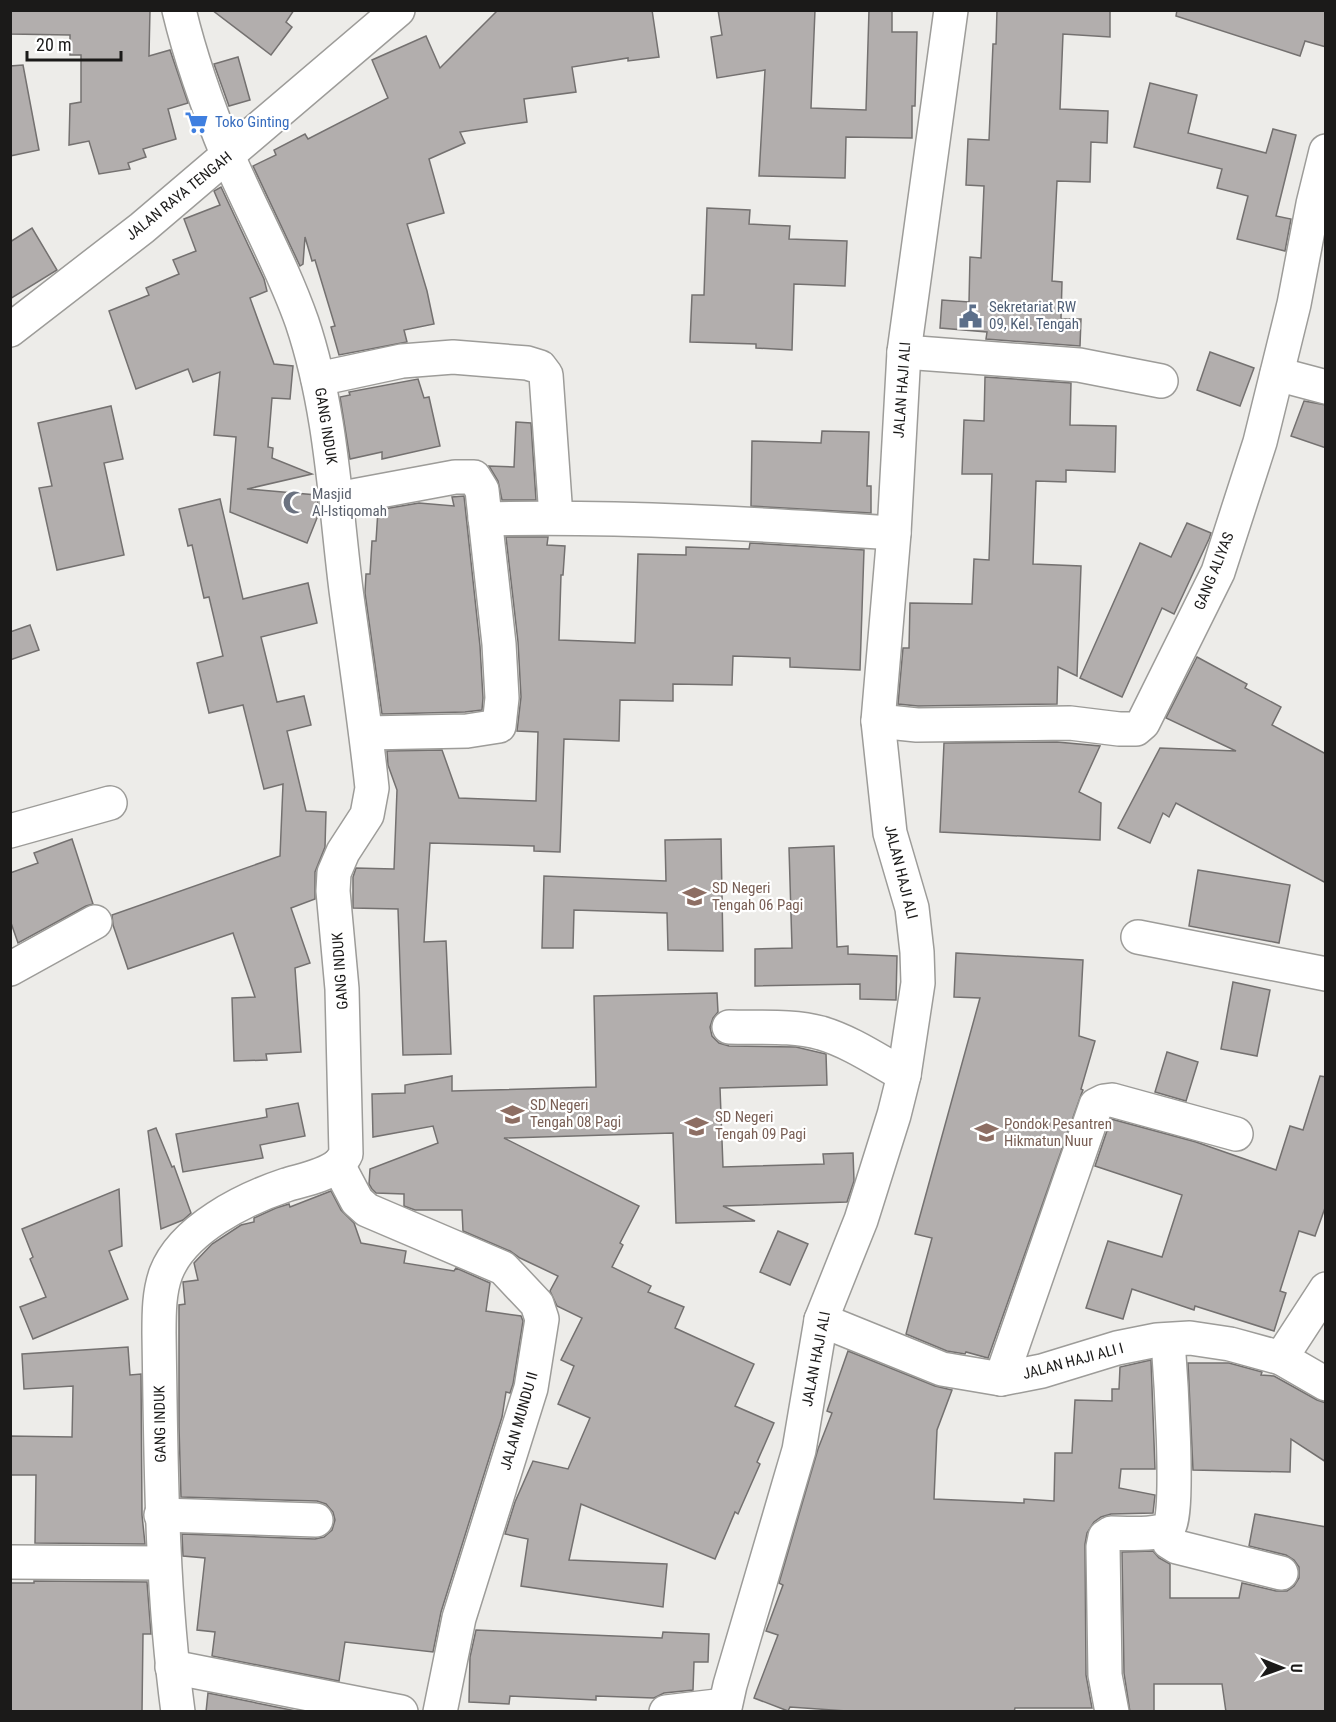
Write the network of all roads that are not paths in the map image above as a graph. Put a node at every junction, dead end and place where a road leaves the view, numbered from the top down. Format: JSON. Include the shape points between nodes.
{"nodes":[{"id":1,"x":179,"y":10,"type":"edge"},
{"id":2,"x":398,"y":10,"type":"edge"},
{"id":3,"x":951,"y":10,"type":"edge"},
{"id":4,"x":1326,"y":151,"type":"edge"},
{"id":5,"x":228,"y":156,"type":"junction"},
{"id":6,"x":1319,"y":206,"type":"edge"},
{"id":7,"x":10,"y":330,"type":"edge"},
{"id":8,"x":904,"y":352,"type":"junction"},
{"id":9,"x":1277,"y":374,"type":"junction"},
{"id":10,"x":318,"y":379,"type":"junction"},
{"id":11,"x":1161,"y":381,"type":"dead end"},
{"id":12,"x":1326,"y":387,"type":"edge"},
{"id":13,"x":337,"y":499,"type":"junction"},
{"id":14,"x":556,"y":518,"type":"junction"},
{"id":15,"x":485,"y":519,"type":"junction"},
{"id":16,"x":894,"y":533,"type":"junction"},
{"id":17,"x":878,"y":722,"type":"junction"},
{"id":18,"x":366,"y":733,"type":"junction"},
{"id":19,"x":110,"y":803,"type":"dead end"},
{"id":20,"x":10,"y":831,"type":"edge"},
{"id":21,"x":95,"y":922,"type":"dead end"},
{"id":22,"x":1138,"y":937,"type":"dead end"},
{"id":23,"x":10,"y":969,"type":"edge"},
{"id":24,"x":1326,"y":974,"type":"edge"},
{"id":25,"x":729,"y":1027,"type":"dead end"},
{"id":26,"x":904,"y":1075,"type":"junction"},
{"id":27,"x":1236,"y":1134,"type":"dead end"},
{"id":28,"x":338,"y":1165,"type":"junction"},
{"id":29,"x":1326,"y":1289,"type":"edge"},
{"id":30,"x":821,"y":1320,"type":"junction"},
{"id":31,"x":1168,"y":1340,"type":"junction"},
{"id":32,"x":1281,"y":1358,"type":"junction"},
{"id":33,"x":1002,"y":1379,"type":"junction"},
{"id":34,"x":1326,"y":1384,"type":"edge"},
{"id":35,"x":161,"y":1515,"type":"junction"},
{"id":36,"x":316,"y":1520,"type":"dead end"},
{"id":37,"x":1168,"y":1528,"type":"junction"},
{"id":38,"x":10,"y":1562,"type":"edge"},
{"id":39,"x":163,"y":1563,"type":"junction"},
{"id":40,"x":1281,"y":1573,"type":"dead end"},
{"id":41,"x":172,"y":1667,"type":"junction"},
{"id":42,"x":725,"y":1708,"type":"edge"},
{"id":43,"x":178,"y":1712,"type":"edge"},
{"id":44,"x":401,"y":1712,"type":"edge"},
{"id":45,"x":440,"y":1712,"type":"edge"},
{"id":46,"x":666,"y":1712,"type":"edge"},
{"id":47,"x":1112,"y":1712,"type":"edge"}],
"edges":[{"from":1,"to":5,"type":"street","name":"GANG INDUK"},
{"from":2,"to":5,"type":"street","name":"JALAN RAYA TENGAH"},
{"from":3,"to":8,"type":"street","name":"JALAN HAJI ALI"},
{"from":4,"to":6,"type":"street","name":"GANG ALIYAS"},
{"from":5,"to":7,"type":"street","name":"JALAN RAYA TENGAH"},
{"from":5,"to":10,"type":"street","name":"GANG INDUK","via":[[284,276]]},
{"from":6,"to":9,"type":"street","name":"GANG ALIYAS"},
{"from":8,"to":11,"type":"street","via":[[1079,365]]},
{"from":8,"to":16,"type":"street","name":"JALAN HAJI ALI"},
{"from":9,"to":12,"type":"street"},
{"from":9,"to":17,"type":"street","name":"GANG ALIYAS","via":[[1260,442],[1218,572],[1143,723],[1136,729],[1119,729],[1070,723]]},
{"from":10,"to":13,"type":"street","name":"GANG INDUK"},
{"from":10,"to":14,"type":"street","via":[[420,358],[453,357],[540,367],[546,375]]},
{"from":13,"to":15,"type":"street","via":[[455,477],[474,477],[482,490]]},
{"from":13,"to":18,"type":"street","name":"GANG INDUK"},
{"from":14,"to":15,"type":"street"},
{"from":14,"to":16,"type":"street"},
{"from":15,"to":18,"type":"street","via":[[499,644],[499,726],[467,731]]},
{"from":16,"to":17,"type":"street","name":"JALAN HAJI ALI"},
{"from":17,"to":26,"type":"street","name":"JALAN HAJI ALI","via":[[890,833],[912,908],[917,952],[918,983]]},
{"from":18,"to":28,"type":"street","name":"GANG INDUK","via":[[372,788],[367,815],[334,873],[347,1131],[346,1154]]},
{"from":19,"to":20,"type":"street"},
{"from":21,"to":23,"type":"street"},
{"from":22,"to":24,"type":"street"},
{"from":25,"to":26,"type":"street","via":[[820,1033]]},
{"from":26,"to":30,"type":"street","name":"JALAN HAJI ALI","via":[[861,1220]]},
{"from":27,"to":33,"type":"street","via":[[1112,1100],[1096,1105]]},
{"from":28,"to":35,"type":"street","name":"GANG INDUK","via":[[219,1216],[182,1247],[166,1272],[159,1332]]},
{"from":28,"to":45,"type":"street","name":"JALAN MUNDU II","via":[[357,1201],[367,1210],[503,1268],[537,1304],[542,1319],[531,1388],[459,1618]]},
{"from":29,"to":32,"type":"street"},
{"from":30,"to":33,"type":"street","name":"JALAN HAJI ALI I","via":[[942,1369]]},
{"from":30,"to":42,"type":"street","name":"JALAN HAJI ALI","via":[[799,1450]]},
{"from":31,"to":32,"type":"street","name":"JALAN HAJI ALI I","via":[[1191,1338],[1230,1344]]},
{"from":31,"to":33,"type":"street","name":"JALAN HAJI ALI I","via":[[1117,1348]]},
{"from":31,"to":37,"type":"street","via":[[1174,1490]]},
{"from":32,"to":34,"type":"street","name":"JALAN HAJI ALI I"},
{"from":35,"to":36,"type":"street"},
{"from":35,"to":39,"type":"street","name":"GANG INDUK"},
{"from":37,"to":40,"type":"street","via":[[1169,1542],[1177,1547]]},
{"from":37,"to":47,"type":"street","via":[[1160,1533],[1111,1533],[1105,1537],[1105,1675]]},
{"from":38,"to":39,"type":"street"},
{"from":39,"to":41,"type":"street","name":"GANG INDUK"},
{"from":41,"to":43,"type":"street","name":"GANG INDUK"},
{"from":41,"to":44,"type":"street"},
{"from":42,"to":46,"type":"street"}]}
